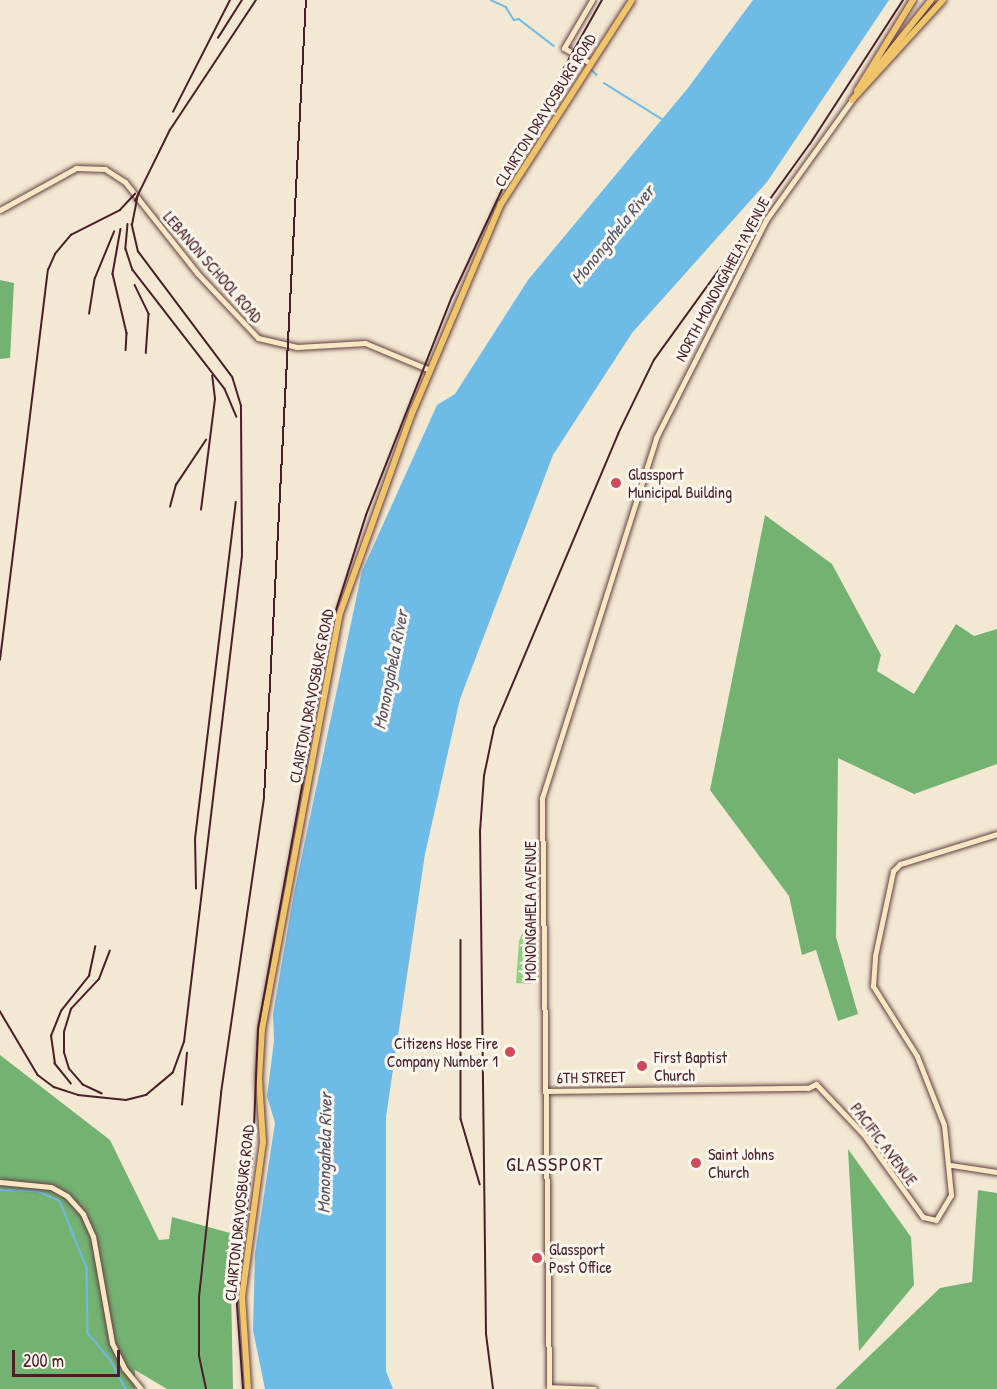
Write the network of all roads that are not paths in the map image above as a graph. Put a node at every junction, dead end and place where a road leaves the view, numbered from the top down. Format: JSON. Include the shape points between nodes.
{"nodes":[{"id":1,"x":592,"y":0,"type":"edge"},
{"id":2,"x":632,"y":0,"type":"edge"},
{"id":3,"x":913,"y":0,"type":"edge"},
{"id":4,"x":931,"y":0,"type":"edge"},
{"id":5,"x":937,"y":0,"type":"edge"},
{"id":6,"x":943,"y":0,"type":"edge"},
{"id":7,"x":590,"y":63,"type":"junction"},
{"id":8,"x":880,"y":70,"type":"junction"},
{"id":9,"x":852,"y":100,"type":"junction"},
{"id":10,"x":0,"y":210,"type":"edge"},
{"id":11,"x":430,"y":370,"type":"junction"},
{"id":12,"x":651,"y":451,"type":"joint"},
{"id":13,"x":997,"y":834,"type":"edge"},
{"id":14,"x":816,"y":1084,"type":"joint"},
{"id":15,"x":545,"y":1091,"type":"junction"},
{"id":16,"x":951,"y":1165,"type":"junction"},
{"id":17,"x":997,"y":1172,"type":"edge"},
{"id":18,"x":0,"y":1182,"type":"edge"},
{"id":19,"x":141,"y":1389,"type":"edge"},
{"id":20,"x":248,"y":1389,"type":"edge"},
{"id":21,"x":594,"y":1389,"type":"edge"}],
"edges":[{"from":1,"to":7,"type":"main road","via":[[564,48]]},
{"from":2,"to":7,"type":"main road","name":"CLAIRTON DRAVOSBURG ROAD"},
{"from":3,"to":9,"type":"main road"},
{"from":4,"to":9,"type":"main road"},
{"from":5,"to":8,"type":"main road"},
{"from":6,"to":8,"type":"main road"},
{"from":7,"to":11,"type":"main road","name":"CLAIRTON DRAVOSBURG ROAD","via":[[512,183]]},
{"from":8,"to":9,"type":"main road"},
{"from":9,"to":12,"type":"main road","name":"NORTH MONONGAHELA AVENUE","via":[[766,220]]},
{"from":10,"to":11,"type":"main road","name":"LEBANON SCHOOL ROAD","via":[[76,168],[105,169],[125,182],[197,273],[258,338],[297,347],[365,343]]},
{"from":11,"to":20,"type":"main road","name":"CLAIRTON DRAVOSBURG ROAD","via":[[369,525],[334,636],[265,1011],[259,1079],[263,1142],[242,1297]]},
{"from":12,"to":15,"type":"main road","name":"MONONGAHELA AVENUE","via":[[543,798]]},
{"from":13,"to":16,"type":"main road","via":[[900,864],[893,871],[872,976],[877,995],[923,1069],[944,1125]]},
{"from":14,"to":15,"type":"main road","name":"6TH STREET","via":[[782,1088]]},
{"from":14,"to":16,"type":"main road","name":"PACIFIC AVENUE","via":[[864,1135],[905,1194],[930,1221],[941,1215],[950,1201]]},
{"from":15,"to":21,"type":"main road","name":"MONONGAHELA AVENUE","via":[[549,1387]]},
{"from":16,"to":17,"type":"main road"},
{"from":18,"to":19,"type":"main road","via":[[51,1187],[67,1196],[83,1214],[93,1236],[112,1343],[124,1368]]}]}
